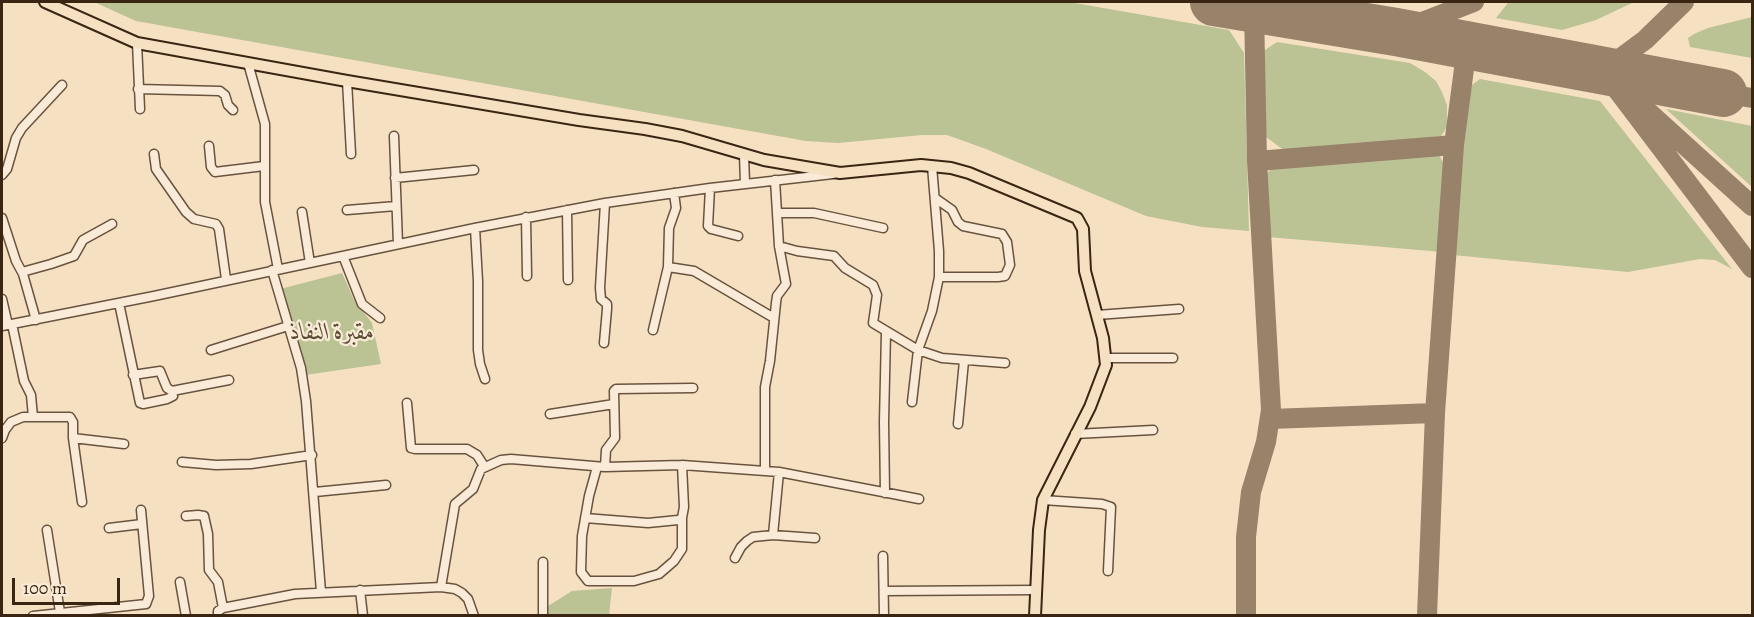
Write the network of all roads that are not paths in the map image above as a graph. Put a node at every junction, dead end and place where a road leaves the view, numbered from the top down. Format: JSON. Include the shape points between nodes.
{"nodes":[{"id":1,"x":45,"y":2,"type":"edge"},
{"id":2,"x":137,"y":43,"type":"junction"},
{"id":3,"x":248,"y":63,"type":"junction"},
{"id":4,"x":347,"y":81,"type":"junction"},
{"id":5,"x":62,"y":85,"type":"dead end"},
{"id":6,"x":138,"y":89,"type":"junction"},
{"id":7,"x":140,"y":109,"type":"dead end"},
{"id":8,"x":233,"y":110,"type":"dead end"},
{"id":9,"x":394,"y":136,"type":"dead end"},
{"id":10,"x":209,"y":146,"type":"dead end"},
{"id":11,"x":154,"y":154,"type":"dead end"},
{"id":12,"x":351,"y":154,"type":"dead end"},
{"id":13,"x":744,"y":154,"type":"junction"},
{"id":14,"x":264,"y":166,"type":"junction"},
{"id":15,"x":932,"y":166,"type":"junction"},
{"id":16,"x":474,"y":170,"type":"dead end"},
{"id":17,"x":840,"y":173,"type":"junction"},
{"id":18,"x":2,"y":175,"type":"edge"},
{"id":19,"x":395,"y":178,"type":"junction"},
{"id":20,"x":776,"y":180,"type":"junction"},
{"id":21,"x":745,"y":184,"type":"junction"},
{"id":22,"x":710,"y":188,"type":"junction"},
{"id":23,"x":674,"y":193,"type":"junction"},
{"id":24,"x":935,"y":198,"type":"junction"},
{"id":25,"x":605,"y":203,"type":"junction"},
{"id":26,"x":396,"y":206,"type":"junction"},
{"id":27,"x":347,"y":210,"type":"dead end"},
{"id":28,"x":567,"y":210,"type":"junction"},
{"id":29,"x":302,"y":212,"type":"dead end"},
{"id":30,"x":777,"y":213,"type":"junction"},
{"id":31,"x":526,"y":217,"type":"junction"},
{"id":32,"x":2,"y":218,"type":"edge"},
{"id":33,"x":112,"y":224,"type":"dead end"},
{"id":34,"x":474,"y":228,"type":"junction"},
{"id":35,"x":883,"y":228,"type":"dead end"},
{"id":36,"x":738,"y":236,"type":"dead end"},
{"id":37,"x":398,"y":244,"type":"junction"},
{"id":38,"x":779,"y":246,"type":"junction"},
{"id":39,"x":343,"y":256,"type":"junction"},
{"id":40,"x":310,"y":262,"type":"junction"},
{"id":41,"x":668,"y":267,"type":"junction"},
{"id":42,"x":275,"y":270,"type":"junction"},
{"id":43,"x":22,"y":272,"type":"junction"},
{"id":44,"x":527,"y":276,"type":"dead end"},
{"id":45,"x":939,"y":277,"type":"junction"},
{"id":46,"x":226,"y":279,"type":"junction"},
{"id":47,"x":568,"y":280,"type":"dead end"},
{"id":48,"x":2,"y":299,"type":"edge"},
{"id":49,"x":119,"y":303,"type":"junction"},
{"id":50,"x":1179,"y":309,"type":"dead end"},
{"id":51,"x":1097,"y":315,"type":"junction"},
{"id":52,"x":380,"y":318,"type":"dead end"},
{"id":53,"x":774,"y":318,"type":"junction"},
{"id":54,"x":36,"y":320,"type":"junction"},
{"id":55,"x":7,"y":325,"type":"edge"},
{"id":56,"x":288,"y":326,"type":"junction"},
{"id":57,"x":653,"y":330,"type":"dead end"},
{"id":58,"x":886,"y":332,"type":"junction"},
{"id":59,"x":604,"y":343,"type":"dead end"},
{"id":60,"x":211,"y":350,"type":"dead end"},
{"id":61,"x":918,"y":350,"type":"junction"},
{"id":62,"x":1106,"y":358,"type":"junction"},
{"id":63,"x":1173,"y":358,"type":"dead end"},
{"id":64,"x":964,"y":361,"type":"junction"},
{"id":65,"x":1005,"y":363,"type":"dead end"},
{"id":66,"x":133,"y":375,"type":"junction"},
{"id":67,"x":485,"y":379,"type":"dead end"},
{"id":68,"x":229,"y":380,"type":"dead end"},
{"id":69,"x":693,"y":388,"type":"dead end"},
{"id":70,"x":172,"y":391,"type":"junction"},
{"id":71,"x":912,"y":402,"type":"dead end"},
{"id":72,"x":407,"y":403,"type":"dead end"},
{"id":73,"x":615,"y":404,"type":"junction"},
{"id":74,"x":550,"y":414,"type":"dead end"},
{"id":75,"x":33,"y":417,"type":"junction"},
{"id":76,"x":958,"y":424,"type":"dead end"},
{"id":77,"x":1153,"y":430,"type":"dead end"},
{"id":78,"x":1075,"y":434,"type":"junction"},
{"id":79,"x":2,"y":438,"type":"edge"},
{"id":80,"x":74,"y":438,"type":"junction"},
{"id":81,"x":124,"y":444,"type":"dead end"},
{"id":82,"x":312,"y":455,"type":"junction"},
{"id":83,"x":182,"y":462,"type":"dead end"},
{"id":84,"x":682,"y":465,"type":"junction"},
{"id":85,"x":484,"y":466,"type":"junction"},
{"id":86,"x":601,"y":467,"type":"junction"},
{"id":87,"x":765,"y":471,"type":"junction"},
{"id":88,"x":779,"y":472,"type":"junction"},
{"id":89,"x":386,"y":485,"type":"dead end"},
{"id":90,"x":315,"y":492,"type":"junction"},
{"id":91,"x":885,"y":493,"type":"junction"},
{"id":92,"x":919,"y":499,"type":"dead end"},
{"id":93,"x":1043,"y":500,"type":"junction"},
{"id":94,"x":82,"y":502,"type":"dead end"},
{"id":95,"x":141,"y":510,"type":"dead end"},
{"id":96,"x":186,"y":516,"type":"dead end"},
{"id":97,"x":585,"y":518,"type":"junction"},
{"id":98,"x":682,"y":518,"type":"junction"},
{"id":99,"x":142,"y":525,"type":"junction"},
{"id":100,"x":109,"y":528,"type":"dead end"},
{"id":101,"x":47,"y":530,"type":"dead end"},
{"id":102,"x":773,"y":535,"type":"junction"},
{"id":103,"x":815,"y":538,"type":"dead end"},
{"id":104,"x":883,"y":556,"type":"dead end"},
{"id":105,"x":735,"y":558,"type":"dead end"},
{"id":106,"x":543,"y":562,"type":"dead end"},
{"id":107,"x":1108,"y":571,"type":"dead end"},
{"id":108,"x":180,"y":582,"type":"dead end"},
{"id":109,"x":441,"y":587,"type":"junction"},
{"id":110,"x":360,"y":590,"type":"junction"},
{"id":111,"x":1035,"y":590,"type":"junction"},
{"id":112,"x":884,"y":591,"type":"junction"},
{"id":113,"x":321,"y":592,"type":"junction"},
{"id":114,"x":60,"y":612,"type":"junction"},
{"id":115,"x":220,"y":612,"type":"edge"},
{"id":116,"x":72,"y":613,"type":"edge"},
{"id":117,"x":33,"y":615,"type":"edge"},
{"id":118,"x":186,"y":615,"type":"edge"},
{"id":119,"x":363,"y":615,"type":"edge"},
{"id":120,"x":474,"y":615,"type":"edge"},
{"id":121,"x":543,"y":615,"type":"edge"},
{"id":122,"x":884,"y":615,"type":"edge"},
{"id":123,"x":1035,"y":615,"type":"edge"}],
"edges":[{"from":1,"to":2,"type":"main road"},
{"from":2,"to":3,"type":"main road"},
{"from":2,"to":6,"type":"street"},
{"from":3,"to":4,"type":"main road"},
{"from":3,"to":14,"type":"street","via":[[265,124]]},
{"from":4,"to":12,"type":"street"},
{"from":4,"to":13,"type":"main road","via":[[645,129]]},
{"from":5,"to":18,"type":"street","via":[[22,128]]},
{"from":6,"to":7,"type":"street"},
{"from":6,"to":8,"type":"street","via":[[220,91]]},
{"from":9,"to":19,"type":"street"},
{"from":10,"to":14,"type":"street","via":[[215,171]]},
{"from":11,"to":46,"type":"street","via":[[156,169],[186,212],[194,219],[216,224],[219,229]]},
{"from":13,"to":17,"type":"main road"},
{"from":13,"to":21,"type":"street"},
{"from":14,"to":42,"type":"street"},
{"from":15,"to":17,"type":"main road"},
{"from":15,"to":24,"type":"street"},
{"from":15,"to":51,"type":"main road","via":[[969,173],[1077,218],[1083,229],[1085,271]]},
{"from":16,"to":19,"type":"street"},
{"from":17,"to":20,"type":"street"},
{"from":19,"to":26,"type":"street"},
{"from":20,"to":21,"type":"street"},
{"from":20,"to":30,"type":"street"},
{"from":21,"to":22,"type":"street"},
{"from":22,"to":23,"type":"street"},
{"from":22,"to":36,"type":"street","via":[[708,226]]},
{"from":23,"to":25,"type":"street"},
{"from":23,"to":41,"type":"street","via":[[676,208],[669,228]]},
{"from":24,"to":45,"type":"street"},
{"from":24,"to":45,"type":"street","via":[[952,210],[963,226],[1002,234],[1010,265],[1005,276]]},
{"from":25,"to":28,"type":"street"},
{"from":25,"to":59,"type":"street","via":[[600,288],[608,309]]},
{"from":26,"to":27,"type":"street"},
{"from":26,"to":37,"type":"street"},
{"from":28,"to":31,"type":"street"},
{"from":28,"to":47,"type":"street"},
{"from":29,"to":40,"type":"street"},
{"from":30,"to":35,"type":"street","via":[[814,213]]},
{"from":30,"to":38,"type":"street"},
{"from":31,"to":34,"type":"street"},
{"from":31,"to":44,"type":"street"},
{"from":32,"to":43,"type":"street"},
{"from":33,"to":43,"type":"street","via":[[83,240],[74,256]]},
{"from":34,"to":37,"type":"street"},
{"from":34,"to":67,"type":"street","via":[[478,350]]},
{"from":37,"to":39,"type":"street"},
{"from":38,"to":53,"type":"street","via":[[786,287],[777,296]]},
{"from":38,"to":58,"type":"street","via":[[834,256],[844,268],[873,285],[877,295],[873,323]]},
{"from":39,"to":40,"type":"street"},
{"from":39,"to":52,"type":"street","via":[[362,304]]},
{"from":40,"to":42,"type":"street"},
{"from":41,"to":53,"type":"street","via":[[694,271]]},
{"from":41,"to":57,"type":"street"},
{"from":42,"to":46,"type":"street"},
{"from":42,"to":56,"type":"street"},
{"from":43,"to":54,"type":"street"},
{"from":45,"to":61,"type":"street"},
{"from":46,"to":49,"type":"street"},
{"from":48,"to":55,"type":"street"},
{"from":49,"to":54,"type":"street"},
{"from":49,"to":66,"type":"street"},
{"from":50,"to":51,"type":"street"},
{"from":51,"to":62,"type":"main road"},
{"from":53,"to":87,"type":"street","via":[[765,387]]},
{"from":54,"to":55,"type":"street"},
{"from":55,"to":75,"type":"street","via":[[31,395]]},
{"from":56,"to":60,"type":"street"},
{"from":56,"to":82,"type":"street","via":[[301,368]]},
{"from":58,"to":61,"type":"street"},
{"from":58,"to":91,"type":"street"},
{"from":61,"to":64,"type":"street"},
{"from":61,"to":71,"type":"street"},
{"from":62,"to":63,"type":"street"},
{"from":62,"to":78,"type":"main road","via":[[1100,385]]},
{"from":64,"to":65,"type":"street"},
{"from":64,"to":76,"type":"street"},
{"from":66,"to":70,"type":"street","via":[[160,371]]},
{"from":66,"to":70,"type":"street","via":[[138,399],[143,404],[172,398]]},
{"from":68,"to":70,"type":"street"},
{"from":69,"to":73,"type":"street","via":[[619,388],[614,391]]},
{"from":72,"to":85,"type":"street","via":[[411,448],[467,449]]},
{"from":73,"to":74,"type":"street"},
{"from":73,"to":86,"type":"street","via":[[615,438]]},
{"from":75,"to":79,"type":"street","via":[[11,423]]},
{"from":75,"to":80,"type":"street","via":[[70,417]]},
{"from":77,"to":78,"type":"street"},
{"from":78,"to":93,"type":"main road"},
{"from":80,"to":81,"type":"street"},
{"from":80,"to":94,"type":"street"},
{"from":82,"to":83,"type":"street","via":[[251,464]]},
{"from":82,"to":90,"type":"street"},
{"from":84,"to":86,"type":"street"},
{"from":84,"to":87,"type":"street"},
{"from":84,"to":98,"type":"street"},
{"from":85,"to":86,"type":"street","via":[[511,459]]},
{"from":85,"to":109,"type":"street","via":[[473,489],[452,512]]},
{"from":86,"to":97,"type":"street"},
{"from":87,"to":88,"type":"street"},
{"from":88,"to":91,"type":"street"},
{"from":88,"to":102,"type":"street"},
{"from":89,"to":90,"type":"street"},
{"from":90,"to":113,"type":"street"},
{"from":91,"to":92,"type":"street"},
{"from":93,"to":107,"type":"street","via":[[1110,507]]},
{"from":93,"to":111,"type":"main road"},
{"from":95,"to":99,"type":"street"},
{"from":96,"to":115,"type":"street","via":[[204,516],[209,570],[218,582]]},
{"from":97,"to":98,"type":"street","via":[[648,523]]},
{"from":97,"to":98,"type":"street","via":[[580,572],[588,581],[634,581],[659,574],[674,561],[682,549]]},
{"from":99,"to":100,"type":"street"},
{"from":99,"to":116,"type":"street","via":[[149,596],[146,604]]},
{"from":101,"to":114,"type":"street"},
{"from":102,"to":103,"type":"street"},
{"from":102,"to":105,"type":"street","via":[[753,537]]},
{"from":104,"to":112,"type":"street"},
{"from":106,"to":121,"type":"street"},
{"from":108,"to":118,"type":"street"},
{"from":109,"to":110,"type":"street"},
{"from":109,"to":120,"type":"street","via":[[462,593]]},
{"from":110,"to":113,"type":"street"},
{"from":110,"to":119,"type":"street"},
{"from":111,"to":112,"type":"street"},
{"from":111,"to":123,"type":"main road"},
{"from":112,"to":122,"type":"street"},
{"from":113,"to":115,"type":"street","via":[[295,594]]},
{"from":114,"to":116,"type":"street"},
{"from":114,"to":117,"type":"street"}]}
